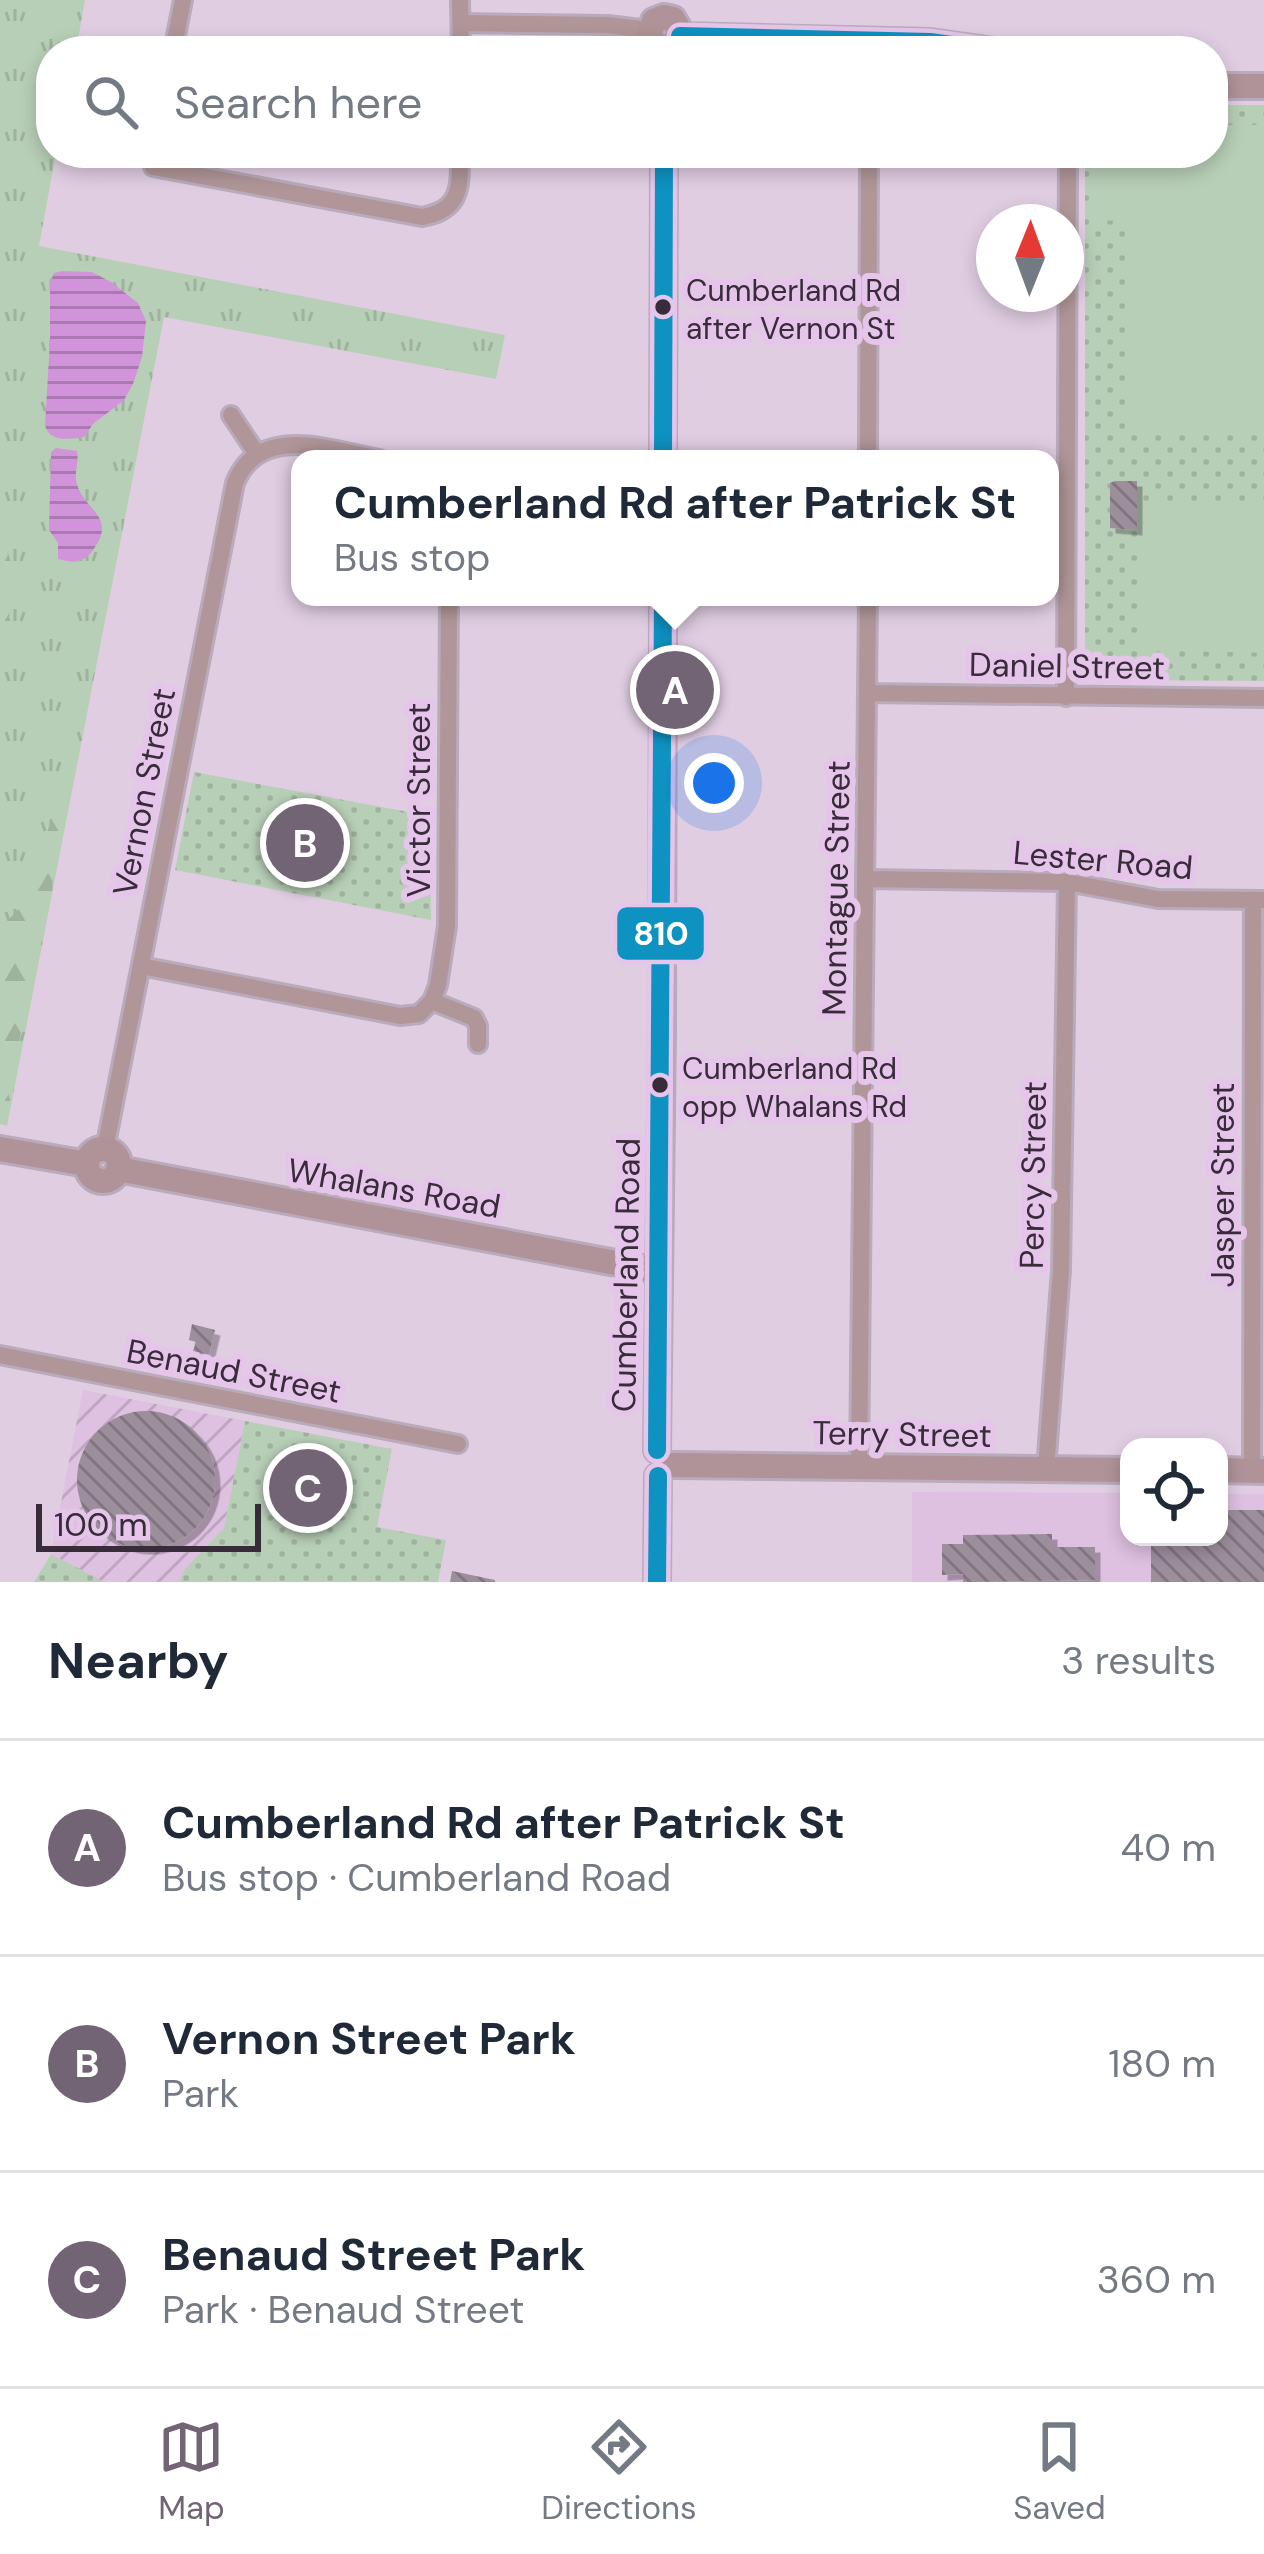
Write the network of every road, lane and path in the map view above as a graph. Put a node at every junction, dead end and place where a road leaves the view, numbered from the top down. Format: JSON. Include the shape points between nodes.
{"nodes":[{"id":1,"x":183,"y":0,"type":"edge"},
{"id":2,"x":460,"y":0,"type":"edge"},
{"id":3,"x":460,"y":23,"type":"junction"},
{"id":4,"x":664,"y":30,"type":"edge"},
{"id":5,"x":176,"y":36,"type":"edge"},
{"id":6,"x":460,"y":36,"type":"edge"},
{"id":7,"x":746,"y":36,"type":"edge"},
{"id":8,"x":1228,"y":86,"type":"edge"},
{"id":9,"x":1264,"y":86,"type":"edge"},
{"id":10,"x":157,"y":168,"type":"edge"},
{"id":11,"x":460,"y":168,"type":"edge"},
{"id":12,"x":664,"y":168,"type":"edge"},
{"id":13,"x":869,"y":168,"type":"edge"},
{"id":14,"x":1068,"y":168,"type":"edge"},
{"id":15,"x":447,"y":208,"type":"junction"},
{"id":16,"x":461,"y":226,"type":"dead end"},
{"id":17,"x":231,"y":415,"type":"dead end"},
{"id":18,"x":327,"y":450,"type":"edge"},
{"id":19,"x":663,"y":450,"type":"edge"},
{"id":20,"x":868,"y":450,"type":"edge"},
{"id":21,"x":257,"y":454,"type":"junction"},
{"id":22,"x":449,"y":606,"type":"edge"},
{"id":23,"x":663,"y":606,"type":"edge"},
{"id":24,"x":868,"y":606,"type":"edge"},
{"id":25,"x":868,"y":693,"type":"junction"},
{"id":26,"x":1066,"y":697,"type":"junction"},
{"id":27,"x":1264,"y":698,"type":"edge"},
{"id":28,"x":866,"y":879,"type":"junction"},
{"id":29,"x":1067,"y":882,"type":"junction"},
{"id":30,"x":1258,"y":900,"type":"edge"},
{"id":31,"x":141,"y":966,"type":"junction"},
{"id":32,"x":432,"y":1001,"type":"junction"},
{"id":33,"x":478,"y":1044,"type":"dead end"},
{"id":34,"x":0,"y":1149,"type":"edge"},
{"id":35,"x":104,"y":1161,"type":"junction"},
{"id":36,"x":658,"y":1271,"type":"junction"},
{"id":37,"x":0,"y":1355,"type":"edge"},
{"id":38,"x":458,"y":1444,"type":"dead end"},
{"id":39,"x":663,"y":1464,"type":"junction"},
{"id":40,"x":859,"y":1467,"type":"junction"},
{"id":41,"x":1046,"y":1468,"type":"junction"},
{"id":42,"x":1120,"y":1470,"type":"edge"},
{"id":43,"x":1228,"y":1470,"type":"edge"},
{"id":44,"x":1258,"y":1471,"type":"edge"},
{"id":45,"x":657,"y":1582,"type":"edge"}],
"edges":[{"from":1,"to":5,"type":"street"},
{"from":2,"to":3,"type":"street"},
{"from":3,"to":4,"type":"street"},
{"from":3,"to":6,"type":"street"},
{"from":4,"to":7,"type":"street"},
{"from":8,"to":9,"type":"street"},
{"from":10,"to":15,"type":"street","via":[[414,217]]},
{"from":11,"to":15,"type":"street"},
{"from":12,"to":19,"type":"street"},
{"from":13,"to":20,"type":"street"},
{"from":14,"to":26,"type":"street"},
{"from":15,"to":16,"type":"street"},
{"from":17,"to":21,"type":"street"},
{"from":18,"to":21,"type":"street","via":[[292,444]]},
{"from":21,"to":31,"type":"street","name":"Vernon Street","via":[[235,482]]},
{"from":22,"to":32,"type":"street","name":"Victor Street","via":[[448,917]]},
{"from":23,"to":36,"type":"street","name":"Cumberland Road"},
{"from":24,"to":25,"type":"street","name":"Montague Street"},
{"from":25,"to":26,"type":"street","name":"Daniel Street"},
{"from":25,"to":28,"type":"street","name":"Montague Street"},
{"from":26,"to":27,"type":"street","name":"Daniel Street"},
{"from":28,"to":29,"type":"street","name":"Lester Road"},
{"from":28,"to":40,"type":"street","name":"Montague Street"},
{"from":29,"to":30,"type":"street","name":"Lester Road","via":[[1158,898]]},
{"from":29,"to":41,"type":"street","name":"Percy Street","via":[[1061,1270]]},
{"from":30,"to":44,"type":"street","name":"Jasper Street"},
{"from":31,"to":32,"type":"street","via":[[400,1016],[419,1014]]},
{"from":31,"to":35,"type":"street","name":"Vernon Street"},
{"from":32,"to":33,"type":"street","via":[[474,1018]]},
{"from":34,"to":35,"type":"street","name":"Whalans Road"},
{"from":35,"to":36,"type":"street","name":"Whalans Road"},
{"from":36,"to":39,"type":"street","name":"Cumberland Road"},
{"from":37,"to":38,"type":"street","name":"Benaud Street"},
{"from":39,"to":40,"type":"street","name":"Terry Street"},
{"from":39,"to":45,"type":"street","name":"Cumberland Road"},
{"from":40,"to":41,"type":"street","name":"Terry Street"},
{"from":41,"to":42,"type":"street","name":"Terry Street"},
{"from":43,"to":44,"type":"street"}]}
